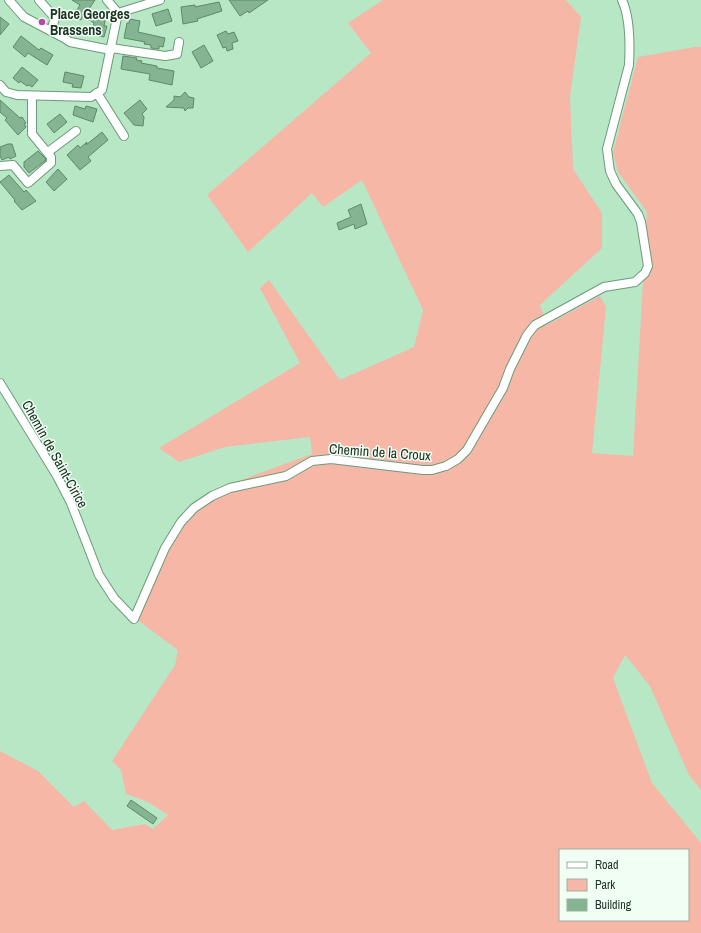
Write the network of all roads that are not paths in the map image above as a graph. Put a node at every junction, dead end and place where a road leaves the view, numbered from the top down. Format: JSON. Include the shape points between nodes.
{"nodes":[{"id":1,"x":8,"y":0,"type":"edge"},
{"id":2,"x":39,"y":0,"type":"edge"},
{"id":3,"x":107,"y":0,"type":"edge"},
{"id":4,"x":158,"y":0,"type":"edge"},
{"id":5,"x":622,"y":0,"type":"edge"},
{"id":6,"x":118,"y":13,"type":"junction"},
{"id":7,"x":50,"y":31,"type":"junction"},
{"id":8,"x":180,"y":42,"type":"dead end"},
{"id":9,"x":111,"y":49,"type":"junction"},
{"id":10,"x":0,"y":85,"type":"edge"},
{"id":11,"x":97,"y":93,"type":"junction"},
{"id":12,"x":32,"y":96,"type":"junction"},
{"id":13,"x":76,"y":131,"type":"dead end"},
{"id":14,"x":124,"y":136,"type":"dead end"},
{"id":15,"x":48,"y":152,"type":"junction"},
{"id":16,"x":0,"y":166,"type":"edge"},
{"id":17,"x":0,"y":383,"type":"edge"},
{"id":18,"x":134,"y":619,"type":"joint"}],
"edges":[{"from":1,"to":7,"type":"street","via":[[24,17]]},
{"from":2,"to":7,"type":"street","via":[[55,18]]},
{"from":3,"to":6,"type":"street"},
{"from":4,"to":6,"type":"street"},
{"from":5,"to":18,"type":"street","name":"Chemin de la Croux","via":[[626,11],[629,64],[607,149],[610,171],[616,184],[642,222],[648,266],[645,273],[635,282],[604,287],[535,324],[527,335],[503,388],[467,450],[446,466],[423,470],[331,459],[312,461],[286,476],[230,488],[194,508],[181,522],[165,548]]},
{"from":6,"to":9,"type":"street"},
{"from":7,"to":9,"type":"street","via":[[70,42]]},
{"from":8,"to":9,"type":"street","via":[[176,54],[165,56]]},
{"from":9,"to":11,"type":"street","via":[[102,90]]},
{"from":10,"to":12,"type":"street","via":[[6,92]]},
{"from":11,"to":12,"type":"street","via":[[91,97]]},
{"from":11,"to":14,"type":"street"},
{"from":12,"to":15,"type":"street","via":[[32,134]]},
{"from":13,"to":15,"type":"street"},
{"from":15,"to":16,"type":"street","via":[[51,164],[28,183],[13,165]]},
{"from":17,"to":18,"type":"street","name":"Chemin de Saint-Cirice","via":[[70,503],[99,575],[114,598]]}]}
